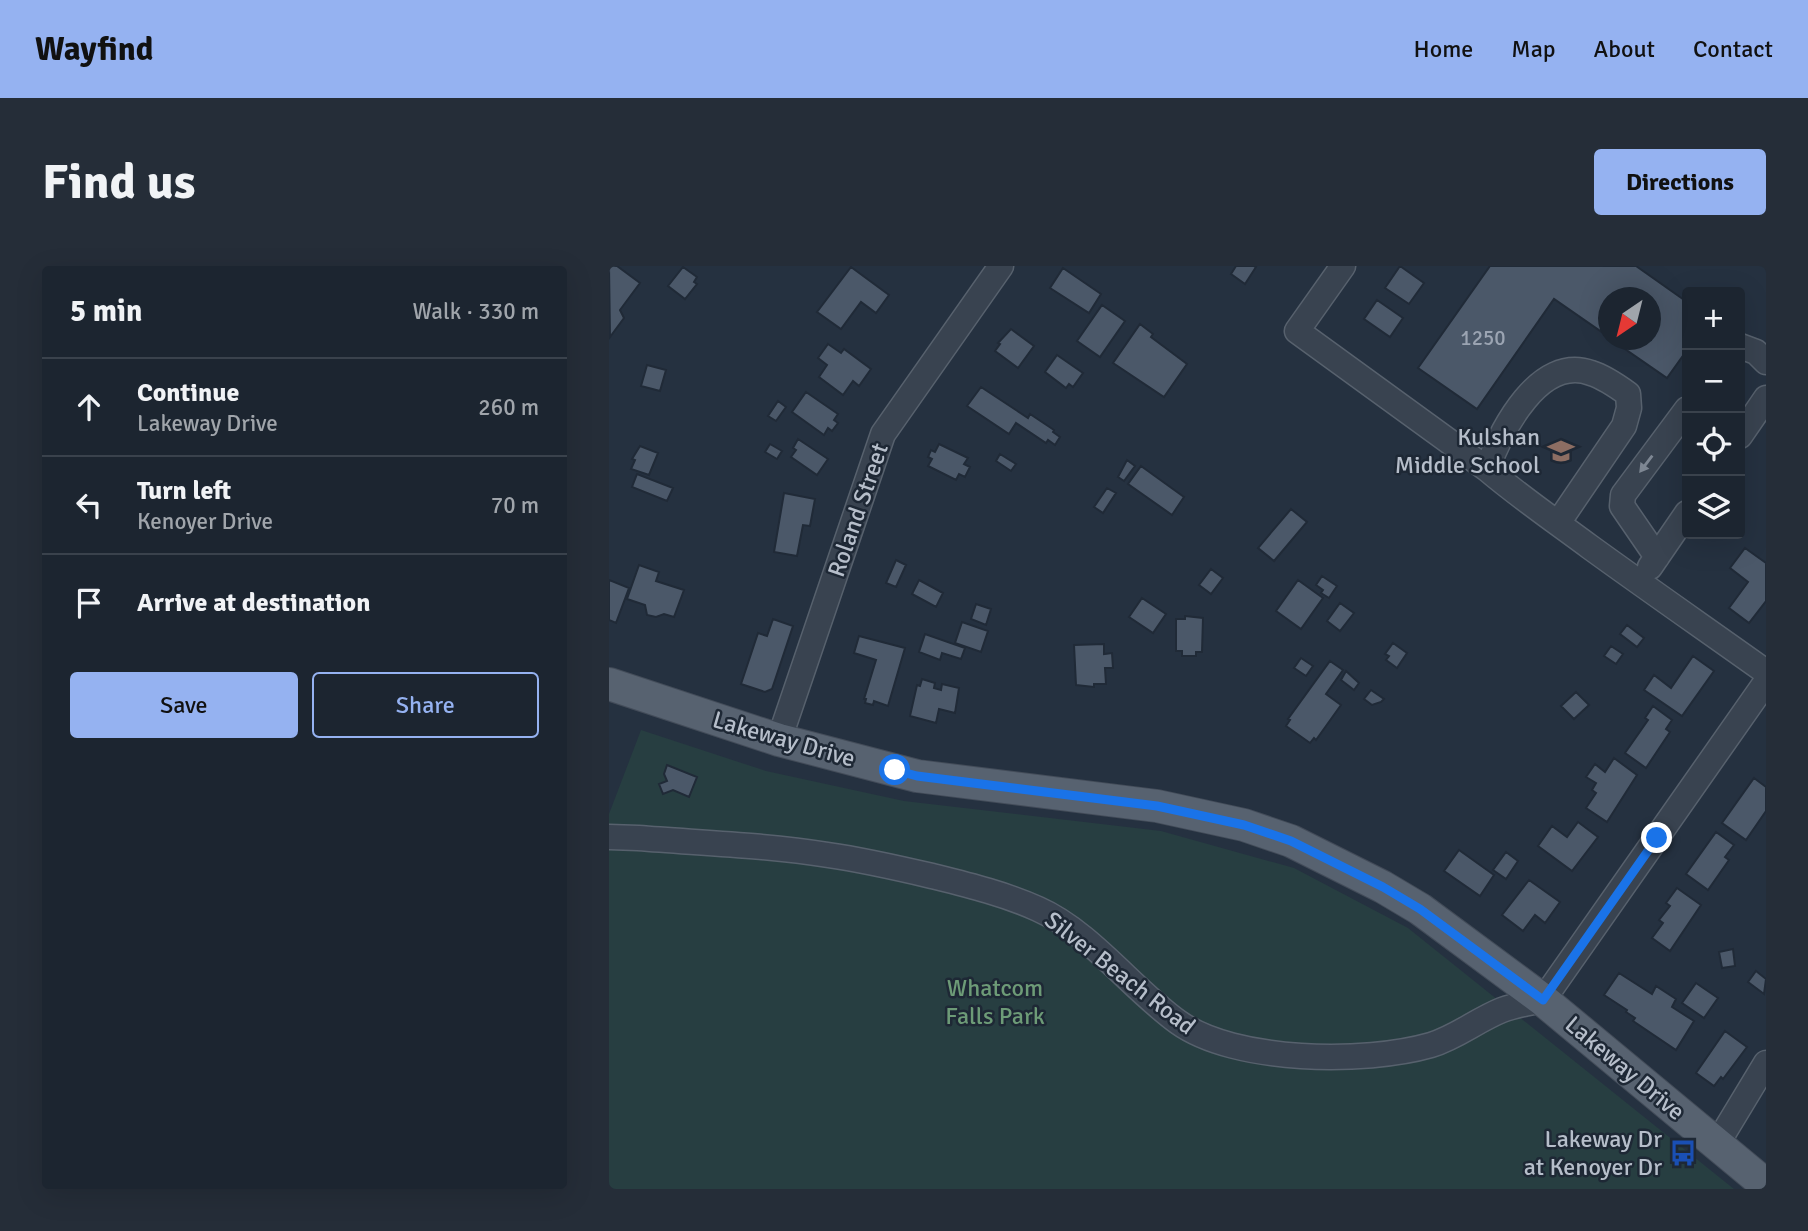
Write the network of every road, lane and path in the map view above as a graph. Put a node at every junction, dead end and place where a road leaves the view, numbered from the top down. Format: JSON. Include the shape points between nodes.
{"nodes":[{"id":1,"x":1001,"y":266,"type":"edge"},
{"id":2,"x":1343,"y":266,"type":"edge"},
{"id":3,"x":1745,"y":348,"type":"edge"},
{"id":4,"x":1766,"y":362,"type":"edge"},
{"id":5,"x":1766,"y":398,"type":"edge"},
{"id":6,"x":1684,"y":413,"type":"edge"},
{"id":7,"x":1745,"y":429,"type":"edge"},
{"id":8,"x":1487,"y":469,"type":"junction"},
{"id":9,"x":1682,"y":520,"type":"edge"},
{"id":10,"x":1558,"y":523,"type":"junction"},
{"id":11,"x":1657,"y":557,"type":"junction"},
{"id":12,"x":1640,"y":583,"type":"junction"},
{"id":13,"x":1766,"y":671,"type":"edge"},
{"id":14,"x":1766,"y":682,"type":"edge"},
{"id":15,"x":609,"y":684,"type":"edge"},
{"id":16,"x":779,"y":740,"type":"junction"},
{"id":17,"x":609,"y":837,"type":"edge"},
{"id":18,"x":1543,"y":1000,"type":"junction"},
{"id":19,"x":1766,"y":1063,"type":"edge"},
{"id":20,"x":1717,"y":1144,"type":"junction"},
{"id":21,"x":1766,"y":1185,"type":"edge"}],
"edges":[{"from":1,"to":16,"type":"street","name":"Roland Street","via":[[883,434]]},
{"from":2,"to":8,"type":"street","via":[[1297,331]]},
{"from":3,"to":4,"type":"street"},
{"from":5,"to":7,"type":"street"},
{"from":6,"to":11,"type":"street","one_way":true,"via":[[1623,495],[1622,506]]},
{"from":8,"to":10,"type":"street"},
{"from":8,"to":10,"type":"street","via":[[1509,423],[1534,388],[1549,376],[1589,372],[1628,394],[1624,426]]},
{"from":9,"to":11,"type":"street"},
{"from":10,"to":12,"type":"street"},
{"from":11,"to":12,"type":"street"},
{"from":12,"to":13,"type":"street"},
{"from":14,"to":18,"type":"street"},
{"from":15,"to":16,"type":"main road","name":"Lakeway Drive"},
{"from":16,"to":18,"type":"main road","name":"Lakeway Drive","via":[[917,776],[1157,806],[1244,825],[1291,841],[1383,887]]},
{"from":17,"to":18,"type":"street","name":"Silver Beach Road","via":[[828,855],[958,883],[1024,903],[1087,942],[1191,1030],[1260,1052],[1353,1056],[1403,1051],[1457,1035],[1502,1010]]},
{"from":18,"to":20,"type":"main road","name":"Lakeway Drive"},
{"from":19,"to":20,"type":"street"},
{"from":20,"to":21,"type":"main road","name":"Lakeway Drive"}]}
